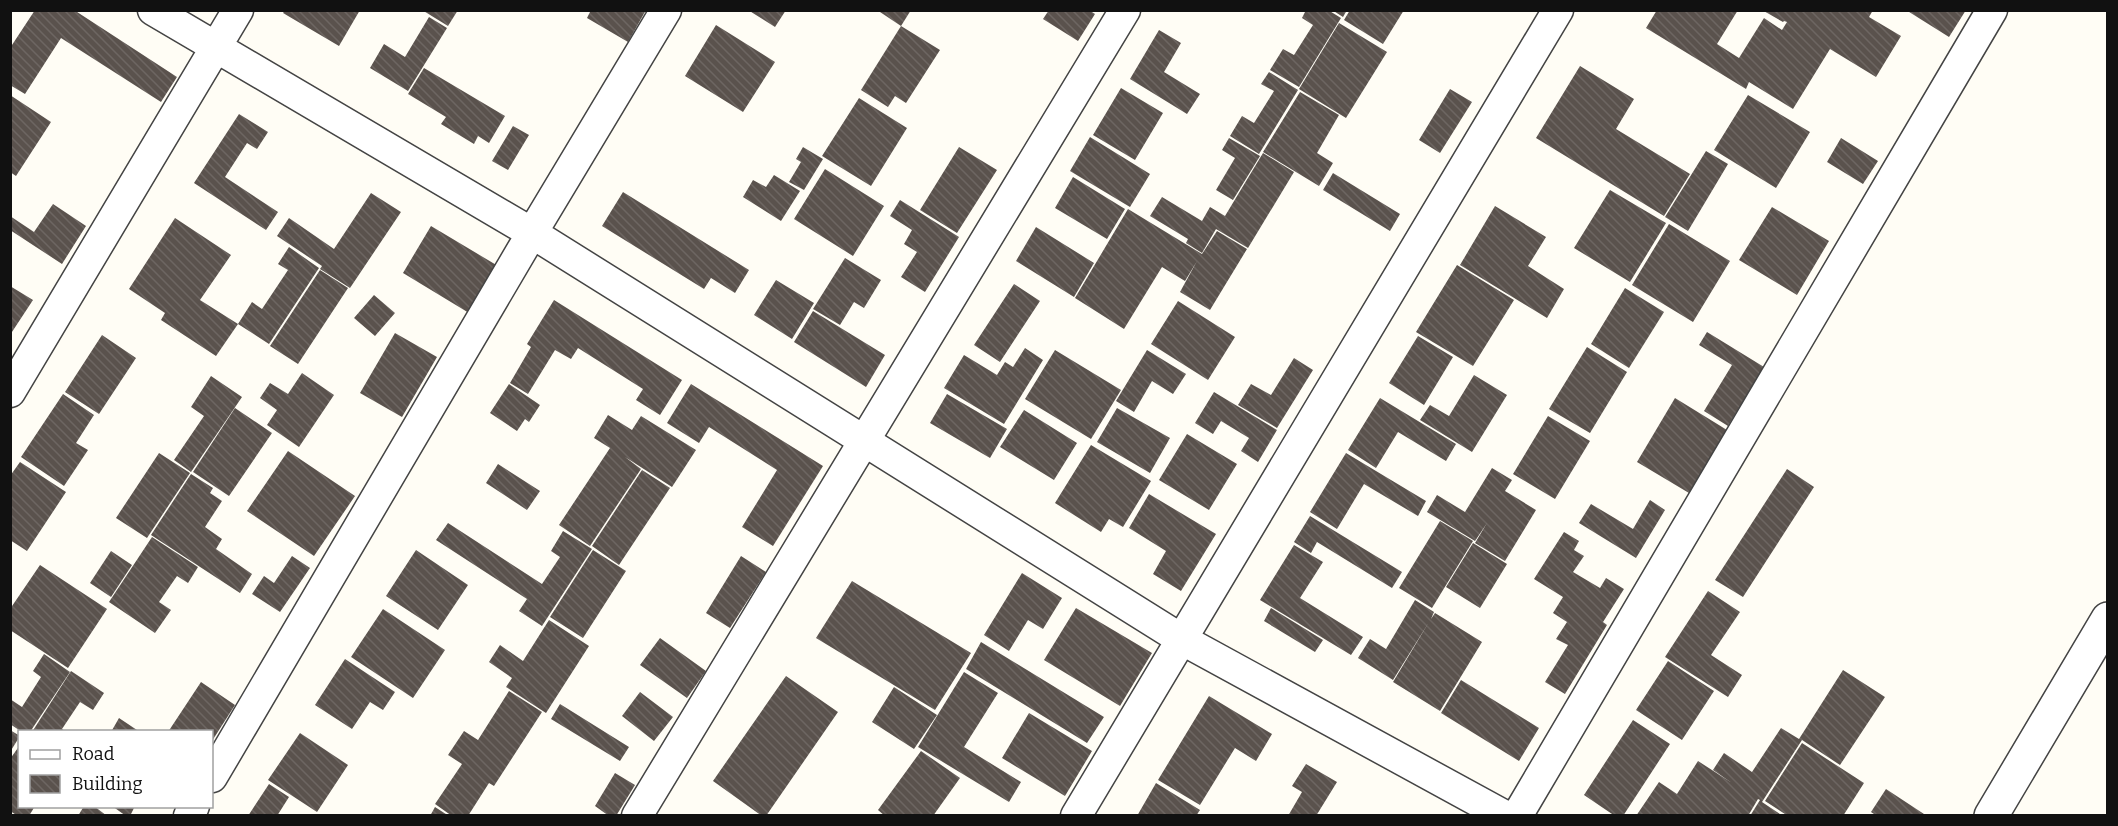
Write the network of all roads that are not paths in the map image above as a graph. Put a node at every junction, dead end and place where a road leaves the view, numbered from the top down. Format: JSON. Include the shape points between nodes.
{"nodes":[{"id":1,"x":153,"y":10,"type":"edge"},
{"id":2,"x":238,"y":10,"type":"edge"},
{"id":3,"x":666,"y":10,"type":"edge"},
{"id":4,"x":1125,"y":10,"type":"edge"},
{"id":5,"x":1558,"y":10,"type":"edge"},
{"id":6,"x":1992,"y":10,"type":"edge"},
{"id":7,"x":216,"y":47,"type":"junction"},
{"id":8,"x":532,"y":233,"type":"junction"},
{"id":9,"x":10,"y":392,"type":"edge"},
{"id":10,"x":865,"y":440,"type":"junction"},
{"id":11,"x":2108,"y":619,"type":"edge"},
{"id":12,"x":1181,"y":639,"type":"junction"},
{"id":13,"x":213,"y":775,"type":"edge"},
{"id":14,"x":637,"y":816,"type":"edge"},
{"id":15,"x":1076,"y":816,"type":"edge"},
{"id":16,"x":1505,"y":816,"type":"edge"},
{"id":17,"x":1517,"y":816,"type":"edge"},
{"id":18,"x":1991,"y":816,"type":"edge"}],
"edges":[{"from":1,"to":7,"type":"street"},
{"from":2,"to":7,"type":"street"},
{"from":3,"to":8,"type":"street"},
{"from":4,"to":10,"type":"street"},
{"from":5,"to":12,"type":"street"},
{"from":6,"to":17,"type":"street"},
{"from":7,"to":8,"type":"street"},
{"from":7,"to":9,"type":"street"},
{"from":8,"to":10,"type":"street"},
{"from":8,"to":13,"type":"street"},
{"from":10,"to":12,"type":"street"},
{"from":10,"to":14,"type":"street"},
{"from":11,"to":18,"type":"street"},
{"from":12,"to":15,"type":"street"},
{"from":12,"to":16,"type":"street"}]}
